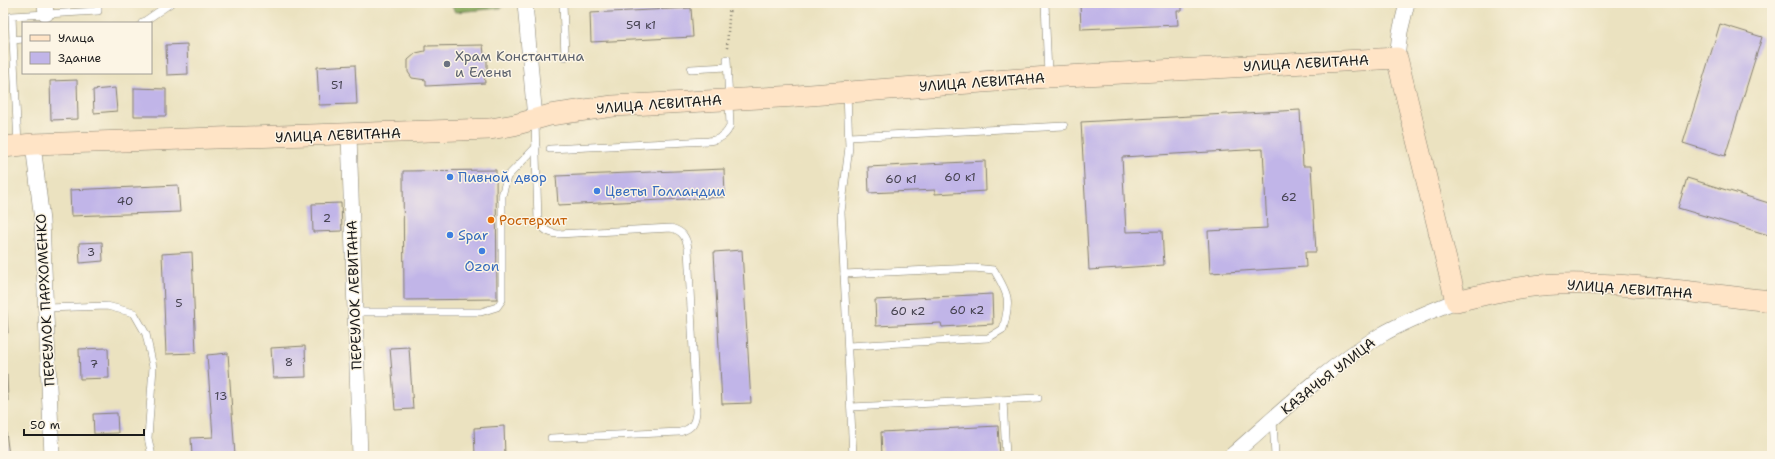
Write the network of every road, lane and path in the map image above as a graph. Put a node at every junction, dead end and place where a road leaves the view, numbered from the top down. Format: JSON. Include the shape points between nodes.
{"nodes":[{"id":1,"x":98,"y":3,"type":"edge"},
{"id":2,"x":171,"y":3,"type":"edge"},
{"id":3,"x":525,"y":3,"type":"edge"},
{"id":4,"x":563,"y":3,"type":"edge"},
{"id":5,"x":730,"y":3,"type":"edge"},
{"id":6,"x":1045,"y":3,"type":"edge"},
{"id":7,"x":1407,"y":3,"type":"edge"},
{"id":8,"x":46,"y":8,"type":"edge"},
{"id":9,"x":143,"y":22,"type":"edge"},
{"id":10,"x":22,"y":39,"type":"edge"},
{"id":11,"x":12,"y":40,"type":"junction"},
{"id":12,"x":565,"y":57,"type":"dead end"},
{"id":13,"x":1397,"y":58,"type":"junction"},
{"id":14,"x":727,"y":63,"type":"junction"},
{"id":15,"x":691,"y":69,"type":"dead end"},
{"id":16,"x":1048,"y":77,"type":"junction"},
{"id":17,"x":846,"y":92,"type":"junction"},
{"id":18,"x":729,"y":100,"type":"junction"},
{"id":19,"x":535,"y":119,"type":"junction"},
{"id":20,"x":1064,"y":126,"type":"dead end"},
{"id":21,"x":349,"y":135,"type":"junction"},
{"id":22,"x":849,"y":137,"type":"junction"},
{"id":23,"x":18,"y":145,"type":"edge"},
{"id":24,"x":536,"y":147,"type":"junction"},
{"id":25,"x":550,"y":149,"type":"dead end"},
{"id":26,"x":844,"y":274,"type":"junction"},
{"id":27,"x":1456,"y":301,"type":"junction"},
{"id":28,"x":1772,"y":301,"type":"edge"},
{"id":29,"x":46,"y":308,"type":"junction"},
{"id":30,"x":355,"y":312,"type":"junction"},
{"id":31,"x":848,"y":346,"type":"junction"},
{"id":32,"x":1038,"y":398,"type":"dead end"},
{"id":33,"x":1003,"y":400,"type":"junction"},
{"id":34,"x":851,"y":407,"type":"junction"},
{"id":35,"x":1273,"y":420,"type":"junction"},
{"id":36,"x":552,"y":438,"type":"dead end"},
{"id":37,"x":52,"y":456,"type":"edge"},
{"id":38,"x":152,"y":456,"type":"edge"},
{"id":39,"x":360,"y":456,"type":"edge"},
{"id":40,"x":853,"y":456,"type":"edge"},
{"id":41,"x":1006,"y":456,"type":"edge"},
{"id":42,"x":1231,"y":456,"type":"edge"},
{"id":43,"x":1275,"y":456,"type":"edge"}],
"edges":[{"from":1,"to":8,"type":"lane","via":[[98,11]]},
{"from":2,"to":9,"type":"lane"},
{"from":3,"to":19,"type":"street"},
{"from":4,"to":12,"type":"lane"},
{"from":5,"to":14,"type":"path"},
{"from":6,"to":16,"type":"lane"},
{"from":7,"to":13,"type":"street"},
{"from":8,"to":11,"type":"lane","via":[[12,16]]},
{"from":10,"to":11,"type":"lane"},
{"from":11,"to":23,"type":"lane"},
{"from":13,"to":16,"type":"street","name":"УЛИЦА ЛЕВИТАНА"},
{"from":13,"to":27,"type":"street"},
{"from":14,"to":15,"type":"lane"},
{"from":14,"to":18,"type":"lane"},
{"from":16,"to":17,"type":"street","name":"УЛИЦА ЛЕВИТАНА"},
{"from":17,"to":18,"type":"street","name":"УЛИЦА ЛЕВИТАНА"},
{"from":17,"to":22,"type":"lane"},
{"from":18,"to":19,"type":"street","name":"УЛИЦА ЛЕВИТАНА","via":[[613,106]]},
{"from":18,"to":25,"type":"lane","via":[[728,130],[715,141]]},
{"from":19,"to":21,"type":"street","name":"УЛИЦА ЛЕВИТАНА","via":[[490,129]]},
{"from":19,"to":24,"type":"lane"},
{"from":20,"to":22,"type":"lane"},
{"from":21,"to":23,"type":"street","name":"УЛИЦА ЛЕВИТАНА"},
{"from":21,"to":30,"type":"street","name":"ПЕРЕУЛОК ЛЕВИТАНА"},
{"from":22,"to":26,"type":"lane","via":[[841,212]]},
{"from":23,"to":29,"type":"street","name":"ПЕРЕУЛОК ПАРХОМЕНКО","via":[[42,221]]},
{"from":24,"to":30,"type":"lane","via":[[507,177],[505,183],[502,196],[502,300],[497,308],[481,312]]},
{"from":24,"to":36,"type":"lane","via":[[538,220],[551,234],[671,228],[677,229],[686,237],[696,405],[694,424],[680,432]]},
{"from":26,"to":31,"type":"lane"},
{"from":26,"to":31,"type":"lane","via":[[974,268],[994,270],[1007,292],[1007,313],[1003,329],[988,338]]},
{"from":27,"to":28,"type":"street","name":"УЛИЦА ЛЕВИТАНА","via":[[1504,290],[1556,284],[1601,284]]},
{"from":27,"to":35,"type":"street","name":"КАЗАЧЬЯ УЛИЦА","via":[[1382,335],[1344,361]]},
{"from":29,"to":37,"type":"street","name":"ПЕРЕУЛОК ПАРХОМЕНКО"},
{"from":29,"to":38,"type":"lane","via":[[107,306],[134,313],[146,334],[153,367],[148,438]]},
{"from":30,"to":39,"type":"street","name":"ПЕРЕУЛОК ЛЕВИТАНА"},
{"from":31,"to":34,"type":"lane"},
{"from":32,"to":33,"type":"lane"},
{"from":33,"to":34,"type":"lane"},
{"from":33,"to":41,"type":"lane"},
{"from":34,"to":40,"type":"lane"},
{"from":35,"to":42,"type":"street","name":"КАЗАЧЬЯ УЛИЦА"},
{"from":35,"to":43,"type":"lane"}]}
